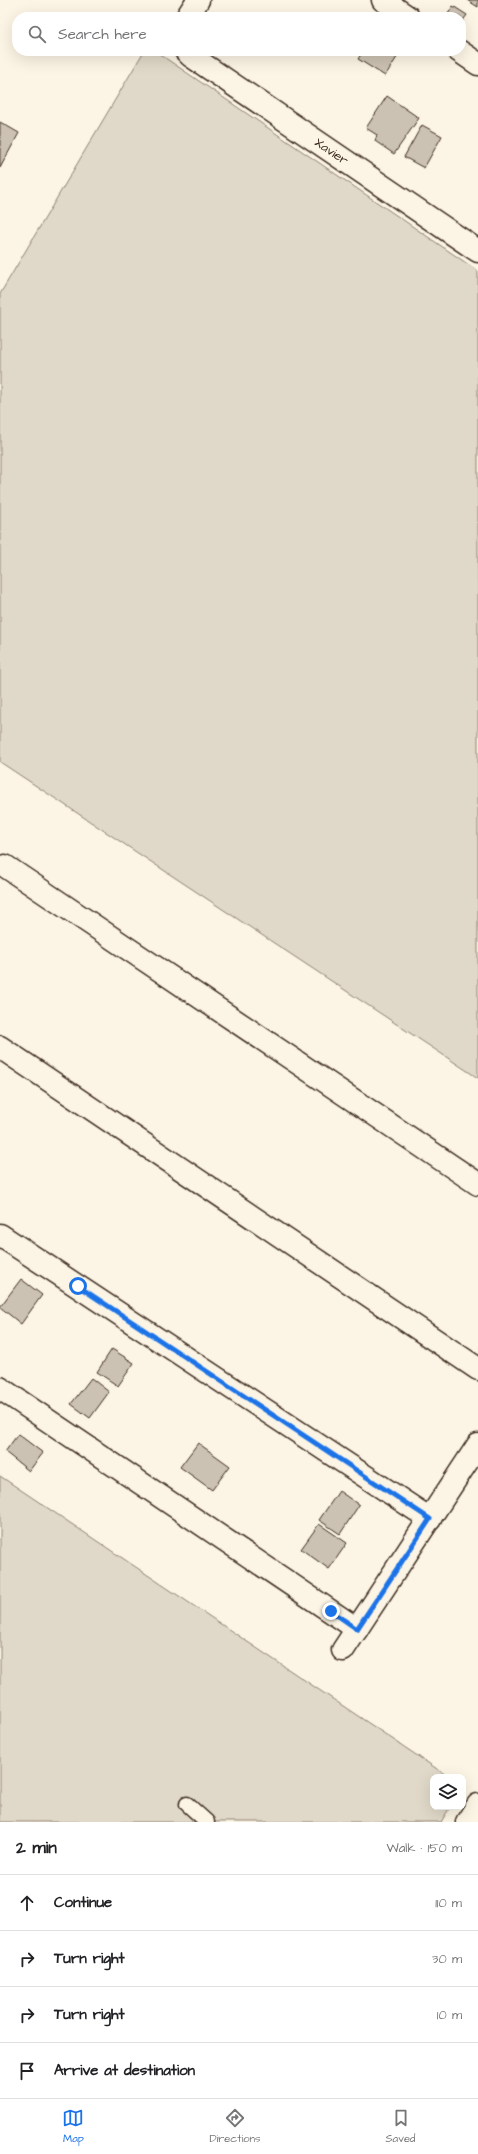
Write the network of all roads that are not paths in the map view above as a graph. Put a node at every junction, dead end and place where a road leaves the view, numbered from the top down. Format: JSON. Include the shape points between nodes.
{"nodes":[{"id":1,"x":198,"y":0,"type":"edge"},
{"id":2,"x":383,"y":0,"type":"edge"},
{"id":3,"x":190,"y":12,"type":"edge"},
{"id":4,"x":401,"y":12,"type":"edge"},
{"id":5,"x":191,"y":56,"type":"edge"},
{"id":6,"x":466,"y":56,"type":"edge"},
{"id":7,"x":478,"y":64,"type":"edge"},
{"id":8,"x":478,"y":251,"type":"edge"},
{"id":9,"x":6,"y":866,"type":"dead end"},
{"id":10,"x":0,"y":1047,"type":"edge"},
{"id":11,"x":478,"y":1184,"type":"edge"},
{"id":12,"x":0,"y":1234,"type":"edge"},
{"id":13,"x":478,"y":1369,"type":"edge"},
{"id":14,"x":0,"y":1388,"type":"edge"},
{"id":15,"x":478,"y":1445,"type":"edge"},
{"id":16,"x":430,"y":1519,"type":"junction"},
{"id":17,"x":357,"y":1629,"type":"junction"},
{"id":18,"x":343,"y":1650,"type":"dead end"},
{"id":19,"x":187,"y":1804,"type":"dead end"},
{"id":20,"x":478,"y":1804,"type":"edge"},
{"id":21,"x":207,"y":1822,"type":"edge"},
{"id":22,"x":467,"y":1822,"type":"edge"}],
"edges":[{"from":1,"to":3,"type":"street"},
{"from":2,"to":4,"type":"street"},
{"from":5,"to":8,"type":"street","name":"Xavier"},
{"from":6,"to":7,"type":"street"},
{"from":9,"to":11,"type":"street"},
{"from":10,"to":13,"type":"street"},
{"from":12,"to":16,"type":"street"},
{"from":14,"to":17,"type":"street"},
{"from":15,"to":16,"type":"street"},
{"from":16,"to":17,"type":"street"},
{"from":17,"to":18,"type":"street"},
{"from":19,"to":21,"type":"lane"},
{"from":20,"to":22,"type":"street"}]}
